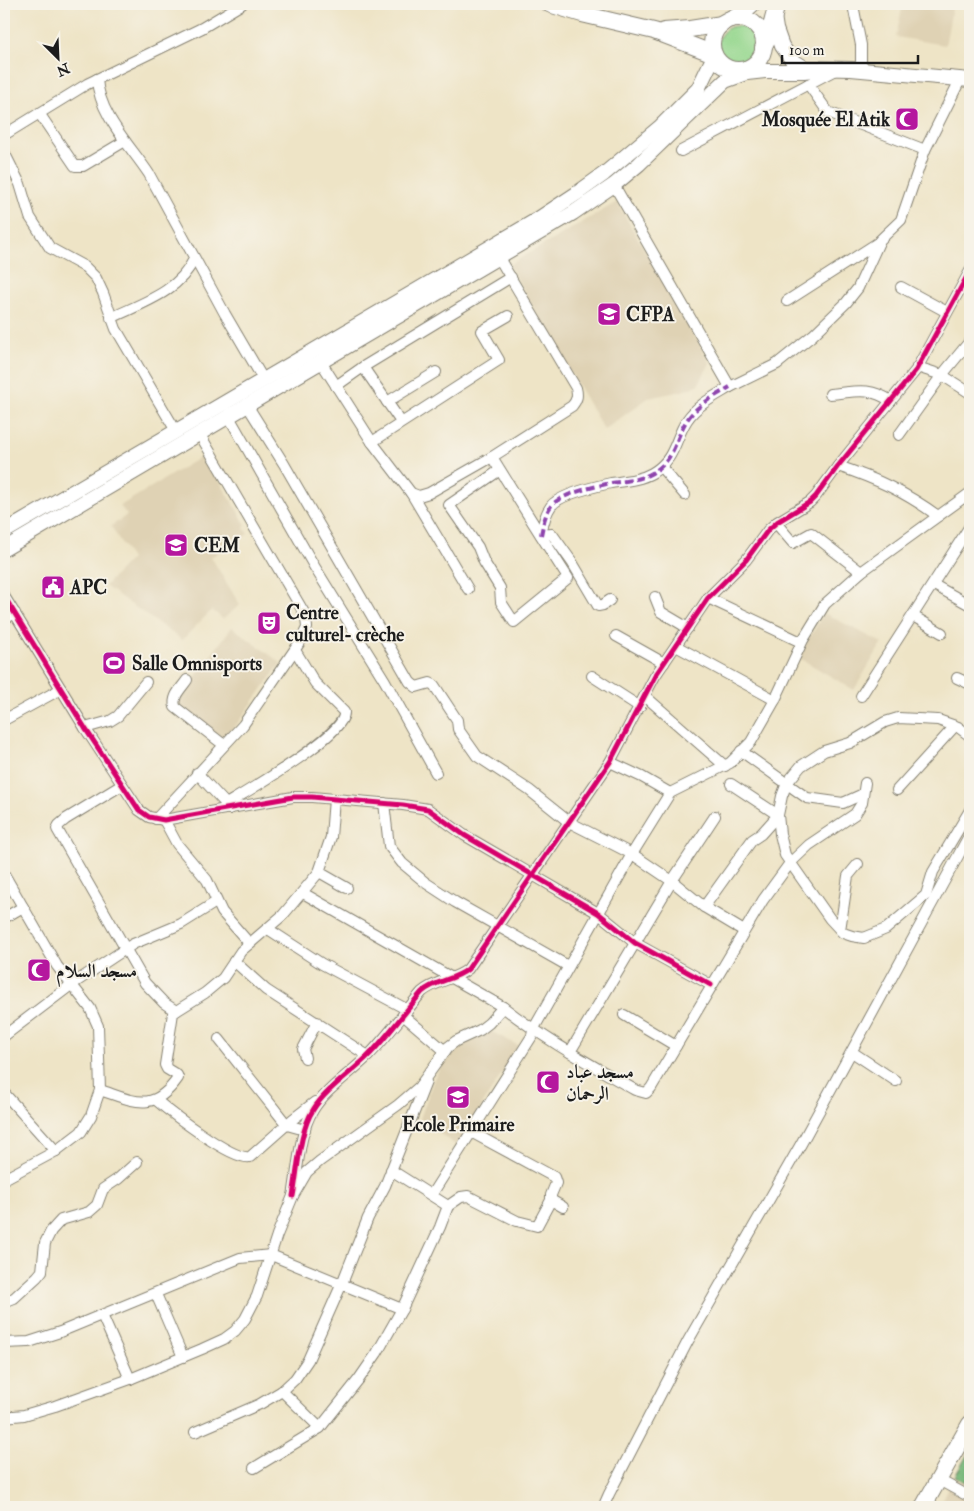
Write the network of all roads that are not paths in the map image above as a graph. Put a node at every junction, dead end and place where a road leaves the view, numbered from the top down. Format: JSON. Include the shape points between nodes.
{"nodes":[{"id":1,"x":242,"y":4,"type":"edge"},
{"id":2,"x":549,"y":4,"type":"edge"},
{"id":3,"x":752,"y":4,"type":"edge"},
{"id":4,"x":854,"y":6,"type":"dead end"},
{"id":5,"x":584,"y":9,"type":"edge"},
{"id":6,"x":775,"y":10,"type":"edge"},
{"id":7,"x":725,"y":22,"type":"junction"},
{"id":8,"x":654,"y":31,"type":"junction"},
{"id":9,"x":764,"y":39,"type":"junction"},
{"id":10,"x":782,"y":46,"type":"junction"},
{"id":11,"x":714,"y":55,"type":"junction"},
{"id":12,"x":838,"y":68,"type":"junction"},
{"id":13,"x":745,"y":69,"type":"junction"},
{"id":14,"x":823,"y":69,"type":"junction"},
{"id":15,"x":861,"y":70,"type":"junction"},
{"id":16,"x":766,"y":71,"type":"junction"},
{"id":17,"x":97,"y":79,"type":"junction"},
{"id":18,"x":965,"y":80,"type":"edge"},
{"id":19,"x":726,"y":81,"type":"junction"},
{"id":20,"x":808,"y":84,"type":"junction"},
{"id":21,"x":39,"y":113,"type":"junction"},
{"id":22,"x":4,"y":135,"type":"edge"},
{"id":23,"x":125,"y":141,"type":"junction"},
{"id":24,"x":925,"y":150,"type":"junction"},
{"id":25,"x":681,"y":151,"type":"dead end"},
{"id":26,"x":4,"y":152,"type":"edge"},
{"id":27,"x":614,"y":185,"type":"junction"},
{"id":28,"x":879,"y":242,"type":"junction"},
{"id":29,"x":499,"y":258,"type":"junction"},
{"id":30,"x":194,"y":260,"type":"junction"},
{"id":31,"x":970,"y":272,"type":"edge"},
{"id":32,"x":511,"y":277,"type":"junction"},
{"id":33,"x":901,"y":286,"type":"dead end"},
{"id":34,"x":787,"y":301,"type":"dead end"},
{"id":35,"x":947,"y":312,"type":"junction"},
{"id":36,"x":508,"y":316,"type":"dead end"},
{"id":37,"x":111,"y":318,"type":"junction"},
{"id":38,"x":970,"y":341,"type":"edge"},
{"id":39,"x":321,"y":362,"type":"junction"},
{"id":40,"x":917,"y":367,"type":"junction"},
{"id":41,"x":362,"y":368,"type":"junction"},
{"id":42,"x":436,"y":372,"type":"dead end"},
{"id":43,"x":942,"y":375,"type":"junction"},
{"id":44,"x":264,"y":379,"type":"junction"},
{"id":45,"x":336,"y":386,"type":"junction"},
{"id":46,"x":730,"y":387,"type":"junction"},
{"id":47,"x":970,"y":393,"type":"edge"},
{"id":48,"x":830,"y":394,"type":"dead end"},
{"id":49,"x":891,"y":401,"type":"junction"},
{"id":50,"x":386,"y":402,"type":"junction"},
{"id":51,"x":247,"y":405,"type":"junction"},
{"id":52,"x":228,"y":415,"type":"junction"},
{"id":53,"x":402,"y":422,"type":"junction"},
{"id":54,"x":176,"y":432,"type":"junction"},
{"id":55,"x":199,"y":433,"type":"junction"},
{"id":56,"x":899,"y":435,"type":"dead end"},
{"id":57,"x":372,"y":442,"type":"junction"},
{"id":58,"x":492,"y":457,"type":"junction"},
{"id":59,"x":838,"y":466,"type":"junction"},
{"id":60,"x":661,"y":467,"type":"junction"},
{"id":61,"x":500,"y":470,"type":"junction"},
{"id":62,"x":411,"y":493,"type":"junction"},
{"id":63,"x":970,"y":493,"type":"edge"},
{"id":64,"x":684,"y":495,"type":"dead end"},
{"id":65,"x":938,"y":516,"type":"junction"},
{"id":66,"x":776,"y":523,"type":"junction"},
{"id":67,"x":4,"y":532,"type":"edge"},
{"id":68,"x":969,"y":532,"type":"edge"},
{"id":69,"x":541,"y":535,"type":"junction"},
{"id":70,"x":4,"y":549,"type":"edge"},
{"id":71,"x":861,"y":572,"type":"junction"},
{"id":72,"x":934,"y":585,"type":"junction"},
{"id":73,"x":468,"y":589,"type":"dead end"},
{"id":74,"x":4,"y":596,"type":"edge"},
{"id":75,"x":655,"y":597,"type":"dead end"},
{"id":76,"x":708,"y":598,"type":"junction"},
{"id":77,"x":610,"y":600,"type":"dead end"},
{"id":78,"x":970,"y":604,"type":"edge"},
{"id":79,"x":15,"y":613,"type":"junction"},
{"id":80,"x":914,"y":616,"type":"junction"},
{"id":81,"x":4,"y":620,"type":"edge"},
{"id":82,"x":688,"y":628,"type":"junction"},
{"id":83,"x":942,"y":633,"type":"dead end"},
{"id":84,"x":616,"y":636,"type":"dead end"},
{"id":85,"x":802,"y":642,"type":"junction"},
{"id":86,"x":676,"y":646,"type":"junction"},
{"id":87,"x":295,"y":650,"type":"junction"},
{"id":88,"x":664,"y":663,"type":"junction"},
{"id":89,"x":592,"y":676,"type":"dead end"},
{"id":90,"x":957,"y":678,"type":"dead end"},
{"id":91,"x":187,"y":680,"type":"dead end"},
{"id":92,"x":146,"y":682,"type":"dead end"},
{"id":93,"x":970,"y":684,"type":"edge"},
{"id":94,"x":61,"y":689,"type":"junction"},
{"id":95,"x":861,"y":696,"type":"dead end"},
{"id":96,"x":646,"y":697,"type":"junction"},
{"id":97,"x":775,"y":700,"type":"junction"},
{"id":98,"x":640,"y":707,"type":"junction"},
{"id":99,"x":4,"y":720,"type":"edge"},
{"id":100,"x":955,"y":726,"type":"junction"},
{"id":101,"x":85,"y":728,"type":"junction"},
{"id":102,"x":970,"y":736,"type":"edge"},
{"id":103,"x":224,"y":745,"type":"junction"},
{"id":104,"x":741,"y":751,"type":"junction"},
{"id":105,"x":610,"y":762,"type":"junction"},
{"id":106,"x":725,"y":766,"type":"junction"},
{"id":107,"x":436,"y":772,"type":"dead end"},
{"id":108,"x":197,"y":773,"type":"junction"},
{"id":109,"x":787,"y":783,"type":"junction"},
{"id":110,"x":865,"y":783,"type":"dead end"},
{"id":111,"x":731,"y":784,"type":"dead end"},
{"id":112,"x":122,"y":785,"type":"junction"},
{"id":113,"x":897,"y":790,"type":"dead end"},
{"id":114,"x":670,"y":793,"type":"junction"},
{"id":115,"x":863,"y":794,"type":"junction"},
{"id":116,"x":334,"y":799,"type":"junction"},
{"id":117,"x":384,"y":803,"type":"junction"},
{"id":118,"x":227,"y":807,"type":"junction"},
{"id":119,"x":970,"y":810,"type":"edge"},
{"id":120,"x":778,"y":815,"type":"junction"},
{"id":121,"x":715,"y":816,"type":"dead end"},
{"id":122,"x":160,"y":819,"type":"junction"},
{"id":123,"x":569,"y":822,"type":"junction"},
{"id":124,"x":970,"y":834,"type":"edge"},
{"id":125,"x":632,"y":854,"type":"junction"},
{"id":126,"x":790,"y":863,"type":"junction"},
{"id":127,"x":858,"y":864,"type":"dead end"},
{"id":128,"x":938,"y":864,"type":"junction"},
{"id":129,"x":951,"y":870,"type":"junction"},
{"id":130,"x":320,"y":872,"type":"junction"},
{"id":131,"x":4,"y":874,"type":"edge"},
{"id":132,"x":534,"y":875,"type":"junction"},
{"id":133,"x":672,"y":882,"type":"junction"},
{"id":134,"x":347,"y":888,"type":"dead end"},
{"id":135,"x":303,"y":892,"type":"junction"},
{"id":136,"x":216,"y":902,"type":"junction"},
{"id":137,"x":23,"y":907,"type":"junction"},
{"id":138,"x":704,"y":907,"type":"junction"},
{"id":139,"x":598,"y":913,"type":"junction"},
{"id":140,"x":4,"y":918,"type":"edge"},
{"id":141,"x":497,"y":925,"type":"junction"},
{"id":142,"x":268,"y":929,"type":"junction"},
{"id":143,"x":840,"y":930,"type":"junction"},
{"id":144,"x":744,"y":932,"type":"junction"},
{"id":145,"x":249,"y":943,"type":"junction"},
{"id":146,"x":635,"y":943,"type":"junction"},
{"id":147,"x":125,"y":949,"type":"junction"},
{"id":148,"x":234,"y":962,"type":"junction"},
{"id":149,"x":568,"y":966,"type":"junction"},
{"id":150,"x":446,"y":978,"type":"junction"},
{"id":151,"x":71,"y":985,"type":"junction"},
{"id":152,"x":711,"y":985,"type":"junction"},
{"id":153,"x":503,"y":1007,"type":"junction"},
{"id":154,"x":176,"y":1010,"type":"junction"},
{"id":155,"x":405,"y":1012,"type":"junction"},
{"id":156,"x":624,"y":1015,"type":"dead end"},
{"id":157,"x":317,"y":1022,"type":"junction"},
{"id":158,"x":533,"y":1030,"type":"junction"},
{"id":159,"x":4,"y":1036,"type":"edge"},
{"id":160,"x":219,"y":1039,"type":"dead end"},
{"id":161,"x":676,"y":1046,"type":"junction"},
{"id":162,"x":445,"y":1051,"type":"junction"},
{"id":163,"x":570,"y":1052,"type":"junction"},
{"id":164,"x":852,"y":1052,"type":"junction"},
{"id":165,"x":368,"y":1056,"type":"junction"},
{"id":166,"x":305,"y":1058,"type":"dead end"},
{"id":167,"x":430,"y":1074,"type":"junction"},
{"id":168,"x":896,"y":1081,"type":"dead end"},
{"id":169,"x":100,"y":1090,"type":"junction"},
{"id":170,"x":4,"y":1093,"type":"edge"},
{"id":171,"x":327,"y":1093,"type":"junction"},
{"id":172,"x":156,"y":1100,"type":"junction"},
{"id":173,"x":287,"y":1125,"type":"junction"},
{"id":174,"x":305,"y":1130,"type":"junction"},
{"id":175,"x":471,"y":1132,"type":"junction"},
{"id":176,"x":56,"y":1151,"type":"junction"},
{"id":177,"x":137,"y":1162,"type":"dead end"},
{"id":178,"x":391,"y":1170,"type":"junction"},
{"id":179,"x":4,"y":1179,"type":"edge"},
{"id":180,"x":432,"y":1194,"type":"junction"},
{"id":181,"x":293,"y":1196,"type":"junction"},
{"id":182,"x":551,"y":1200,"type":"junction"},
{"id":183,"x":448,"y":1206,"type":"junction"},
{"id":184,"x":563,"y":1207,"type":"dead end"},
{"id":185,"x":270,"y":1255,"type":"junction"},
{"id":186,"x":342,"y":1283,"type":"junction"},
{"id":187,"x":156,"y":1294,"type":"junction"},
{"id":188,"x":4,"y":1302,"type":"edge"},
{"id":189,"x":402,"y":1308,"type":"junction"},
{"id":190,"x":102,"y":1315,"type":"junction"},
{"id":191,"x":4,"y":1343,"type":"edge"},
{"id":192,"x":183,"y":1357,"type":"junction"},
{"id":193,"x":130,"y":1379,"type":"junction"},
{"id":194,"x":282,"y":1391,"type":"junction"},
{"id":195,"x":4,"y":1417,"type":"edge"},
{"id":196,"x":970,"y":1424,"type":"edge"},
{"id":197,"x":320,"y":1428,"type":"junction"},
{"id":198,"x":195,"y":1432,"type":"dead end"},
{"id":199,"x":254,"y":1468,"type":"dead end"},
{"id":200,"x":939,"y":1480,"type":"junction"},
{"id":201,"x":970,"y":1497,"type":"edge"},
{"id":202,"x":606,"y":1507,"type":"edge"},
{"id":203,"x":922,"y":1507,"type":"edge"}],
"edges":[{"from":1,"to":17,"type":"street","via":[[202,28]]},
{"from":2,"to":5,"type":"main road"},
{"from":3,"to":7,"type":"main road"},
{"from":4,"to":15,"type":"street","via":[[861,45]]},
{"from":5,"to":8,"type":"main road"},
{"from":6,"to":9,"type":"main road"},
{"from":6,"to":10,"type":"main road","via":[[776,29]]},
{"from":7,"to":8,"type":"main road","via":[[674,32]]},
{"from":7,"to":9,"type":"main road","via":[[736,18],[751,22]]},
{"from":7,"to":11,"type":"main road","via":[[713,35]]},
{"from":8,"to":11,"type":"main road"},
{"from":9,"to":10,"type":"main road"},
{"from":9,"to":13,"type":"main road","via":[[757,61]]},
{"from":10,"to":14,"type":"main road","via":[[801,66]]},
{"from":11,"to":13,"type":"main road","via":[[718,62],[731,70]]},
{"from":11,"to":44,"type":"main road","via":[[701,85],[680,108],[629,154],[576,194]]},
{"from":12,"to":14,"type":"main road"},
{"from":12,"to":15,"type":"main road"},
{"from":12,"to":20,"type":"street"},
{"from":13,"to":16,"type":"main road"},
{"from":13,"to":19,"type":"main road"},
{"from":14,"to":16,"type":"main road"},
{"from":15,"to":18,"type":"main road"},
{"from":16,"to":19,"type":"main road"},
{"from":17,"to":21,"type":"street"},
{"from":17,"to":23,"type":"street","via":[[102,102]]},
{"from":18,"to":24,"type":"street"},
{"from":19,"to":27,"type":"main road"},
{"from":20,"to":24,"type":"street","via":[[828,112]]},
{"from":20,"to":25,"type":"street"},
{"from":21,"to":22,"type":"street"},
{"from":21,"to":23,"type":"street","via":[[75,166],[83,166]]},
{"from":23,"to":30,"type":"street","via":[[149,174]]},
{"from":24,"to":28,"type":"street","via":[[901,220]]},
{"from":26,"to":37,"type":"street","via":[[20,184],[30,217],[50,248],[91,272],[100,285]]},
{"from":27,"to":29,"type":"main road"},
{"from":27,"to":46,"type":"street"},
{"from":28,"to":34,"type":"street"},
{"from":28,"to":46,"type":"street","via":[[858,288],[846,303],[777,364]]},
{"from":29,"to":32,"type":"street"},
{"from":29,"to":39,"type":"main road"},
{"from":30,"to":37,"type":"street","via":[[186,275],[173,288]]},
{"from":30,"to":44,"type":"street"},
{"from":31,"to":35,"type":"street"},
{"from":32,"to":41,"type":"street"},
{"from":32,"to":58,"type":"street","via":[[577,394],[572,406]]},
{"from":33,"to":35,"type":"street"},
{"from":35,"to":40,"type":"street"},
{"from":36,"to":53,"type":"street","via":[[482,332],[499,360]]},
{"from":37,"to":54,"type":"street"},
{"from":38,"to":43,"type":"street"},
{"from":39,"to":45,"type":"street"},
{"from":39,"to":51,"type":"main road"},
{"from":40,"to":43,"type":"street"},
{"from":40,"to":49,"type":"street"},
{"from":41,"to":45,"type":"street"},
{"from":41,"to":50,"type":"street"},
{"from":42,"to":50,"type":"street"},
{"from":43,"to":47,"type":"street"},
{"from":43,"to":56,"type":"street"},
{"from":44,"to":54,"type":"main road"},
{"from":45,"to":57,"type":"street"},
{"from":46,"to":60,"type":"street","via":[[692,413],[670,458]]},
{"from":48,"to":49,"type":"street","via":[[868,390]]},
{"from":49,"to":59,"type":"street"},
{"from":50,"to":53,"type":"street"},
{"from":51,"to":52,"type":"main road"},
{"from":51,"to":123,"type":"street","via":[[410,682],[416,687],[434,685],[477,756],[529,790]]},
{"from":52,"to":55,"type":"main road"},
{"from":52,"to":107,"type":"street"},
{"from":53,"to":57,"type":"street"},
{"from":54,"to":67,"type":"main road"},
{"from":55,"to":70,"type":"main road"},
{"from":55,"to":87,"type":"street","via":[[306,616],[307,628]]},
{"from":57,"to":62,"type":"street"},
{"from":58,"to":61,"type":"street"},
{"from":58,"to":62,"type":"street","via":[[429,493],[419,496]]},
{"from":59,"to":65,"type":"street","via":[[899,490]]},
{"from":59,"to":66,"type":"street","via":[[810,502]]},
{"from":60,"to":64,"type":"street"},
{"from":60,"to":69,"type":"street","via":[[640,479],[563,497],[551,505]]},
{"from":61,"to":69,"type":"street"},
{"from":61,"to":69,"type":"street","via":[[449,504],[478,547],[500,588],[501,602],[514,622],[568,578]]},
{"from":62,"to":73,"type":"street"},
{"from":63,"to":65,"type":"street"},
{"from":65,"to":71,"type":"street"},
{"from":66,"to":71,"type":"street","via":[[794,543],[811,533]]},
{"from":66,"to":76,"type":"street","via":[[746,560]]},
{"from":68,"to":72,"type":"street"},
{"from":69,"to":77,"type":"street","via":[[552,534],[598,606]]},
{"from":71,"to":85,"type":"street","via":[[825,604]]},
{"from":72,"to":78,"type":"street"},
{"from":72,"to":80,"type":"street"},
{"from":74,"to":79,"type":"street"},
{"from":75,"to":82,"type":"street","via":[[661,612]]},
{"from":76,"to":82,"type":"street"},
{"from":76,"to":85,"type":"street"},
{"from":79,"to":81,"type":"street"},
{"from":79,"to":94,"type":"street"},
{"from":80,"to":83,"type":"street"},
{"from":80,"to":95,"type":"street"},
{"from":82,"to":86,"type":"street"},
{"from":84,"to":88,"type":"street"},
{"from":85,"to":97,"type":"street"},
{"from":86,"to":88,"type":"street"},
{"from":86,"to":97,"type":"street"},
{"from":87,"to":103,"type":"street","via":[[243,725]]},
{"from":87,"to":118,"type":"street","via":[[316,683],[344,712],[343,719],[329,735],[287,768]]},
{"from":88,"to":96,"type":"street"},
{"from":89,"to":98,"type":"street"},
{"from":90,"to":93,"type":"street"},
{"from":91,"to":103,"type":"street","via":[[175,697],[175,707]]},
{"from":92,"to":101,"type":"street","via":[[118,716]]},
{"from":94,"to":99,"type":"street"},
{"from":94,"to":101,"type":"street"},
{"from":96,"to":98,"type":"street"},
{"from":96,"to":106,"type":"street"},
{"from":97,"to":104,"type":"street","via":[[751,742]]},
{"from":98,"to":105,"type":"street"},
{"from":100,"to":102,"type":"street"},
{"from":100,"to":109,"type":"street","via":[[918,718],[885,722],[850,743],[824,751],[801,766]]},
{"from":100,"to":113,"type":"street"},
{"from":101,"to":112,"type":"street"},
{"from":103,"to":108,"type":"street"},
{"from":104,"to":106,"type":"street"},
{"from":104,"to":109,"type":"street"},
{"from":105,"to":114,"type":"street"},
{"from":105,"to":123,"type":"street"},
{"from":106,"to":114,"type":"street"},
{"from":108,"to":118,"type":"street"},
{"from":108,"to":122,"type":"street"},
{"from":109,"to":115,"type":"street","via":[[807,798],[843,803]]},
{"from":109,"to":120,"type":"street"},
{"from":110,"to":115,"type":"street"},
{"from":111,"to":120,"type":"street"},
{"from":112,"to":122,"type":"street","via":[[139,810],[149,818]]},
{"from":112,"to":147,"type":"street","via":[[66,819],[57,829]]},
{"from":114,"to":125,"type":"street"},
{"from":115,"to":126,"type":"street","via":[[855,814],[808,845]]},
{"from":116,"to":117,"type":"street"},
{"from":116,"to":118,"type":"street","via":[[294,797]]},
{"from":116,"to":130,"type":"street","via":[[331,837]]},
{"from":117,"to":132,"type":"street","via":[[428,809]]},
{"from":117,"to":141,"type":"street","via":[[389,846],[402,864],[454,902]]},
{"from":118,"to":122,"type":"street"},
{"from":119,"to":128,"type":"street"},
{"from":120,"to":126,"type":"street","via":[[785,856]]},
{"from":120,"to":138,"type":"street","via":[[752,840]]},
{"from":121,"to":133,"type":"street"},
{"from":122,"to":136,"type":"street","via":[[207,880]]},
{"from":123,"to":125,"type":"street"},
{"from":123,"to":132,"type":"street"},
{"from":124,"to":129,"type":"street"},
{"from":125,"to":133,"type":"street"},
{"from":125,"to":139,"type":"street"},
{"from":126,"to":143,"type":"street"},
{"from":126,"to":144,"type":"street"},
{"from":127,"to":143,"type":"street","via":[[848,876]]},
{"from":128,"to":129,"type":"street"},
{"from":128,"to":143,"type":"street","via":[[926,895],[886,929],[864,938]]},
{"from":129,"to":164,"type":"street"},
{"from":130,"to":134,"type":"street"},
{"from":130,"to":135,"type":"street"},
{"from":131,"to":137,"type":"street"},
{"from":132,"to":139,"type":"street"},
{"from":132,"to":141,"type":"street"},
{"from":133,"to":138,"type":"street"},
{"from":133,"to":146,"type":"street"},
{"from":135,"to":142,"type":"street"},
{"from":135,"to":150,"type":"street"},
{"from":136,"to":145,"type":"street"},
{"from":136,"to":147,"type":"street","via":[[181,924]]},
{"from":137,"to":140,"type":"street"},
{"from":137,"to":151,"type":"street"},
{"from":138,"to":144,"type":"street"},
{"from":139,"to":146,"type":"street"},
{"from":139,"to":149,"type":"street"},
{"from":141,"to":149,"type":"street"},
{"from":141,"to":150,"type":"street","via":[[468,969],[461,975]]},
{"from":142,"to":145,"type":"street"},
{"from":142,"to":155,"type":"street"},
{"from":144,"to":152,"type":"street"},
{"from":145,"to":148,"type":"street"},
{"from":146,"to":152,"type":"street"},
{"from":146,"to":163,"type":"street"},
{"from":147,"to":151,"type":"street"},
{"from":147,"to":154,"type":"street","via":[[145,983],[164,1003]]},
{"from":148,"to":154,"type":"street","via":[[210,989]]},
{"from":148,"to":157,"type":"street","via":[[266,990]]},
{"from":149,"to":158,"type":"street"},
{"from":150,"to":153,"type":"street"},
{"from":150,"to":155,"type":"street","via":[[427,988]]},
{"from":151,"to":159,"type":"street"},
{"from":151,"to":169,"type":"street","via":[[90,1008],[98,1026]]},
{"from":152,"to":161,"type":"street"},
{"from":153,"to":158,"type":"street"},
{"from":153,"to":162,"type":"street","via":[[484,1026]]},
{"from":154,"to":172,"type":"street","via":[[172,1016],[165,1065],[178,1078]]},
{"from":155,"to":162,"type":"street"},
{"from":155,"to":165,"type":"street"},
{"from":156,"to":161,"type":"street"},
{"from":157,"to":165,"type":"street"},
{"from":157,"to":166,"type":"street","via":[[303,1049]]},
{"from":158,"to":163,"type":"street"},
{"from":158,"to":175,"type":"street"},
{"from":160,"to":173,"type":"street"},
{"from":161,"to":163,"type":"street","via":[[646,1093],[635,1090]]},
{"from":162,"to":167,"type":"street"},
{"from":164,"to":168,"type":"street"},
{"from":164,"to":202,"type":"street","via":[[688,1340],[609,1494]]},
{"from":165,"to":171,"type":"street"},
{"from":167,"to":178,"type":"street"},
{"from":167,"to":181,"type":"street","via":[[398,1105],[320,1161],[308,1172]]},
{"from":169,"to":172,"type":"street","via":[[132,1101]]},
{"from":169,"to":176,"type":"street","via":[[87,1124]]},
{"from":170,"to":176,"type":"street"},
{"from":171,"to":173,"type":"street"},
{"from":171,"to":174,"type":"street","via":[[313,1110]]},
{"from":172,"to":173,"type":"street","via":[[188,1126],[246,1158]]},
{"from":173,"to":174,"type":"street"},
{"from":174,"to":181,"type":"street"},
{"from":175,"to":180,"type":"street"},
{"from":175,"to":182,"type":"street","via":[[554,1177],[556,1183]]},
{"from":176,"to":179,"type":"street"},
{"from":177,"to":188,"type":"street","via":[[103,1189],[97,1205],[89,1212],[61,1220],[45,1243],[42,1270],[14,1298]]},
{"from":178,"to":180,"type":"street"},
{"from":178,"to":186,"type":"street"},
{"from":180,"to":183,"type":"street"},
{"from":181,"to":185,"type":"street"},
{"from":182,"to":183,"type":"street","via":[[537,1226],[517,1221],[468,1196]]},
{"from":182,"to":184,"type":"street"},
{"from":183,"to":189,"type":"street"},
{"from":185,"to":186,"type":"street"},
{"from":185,"to":187,"type":"street","via":[[240,1258]]},
{"from":185,"to":192,"type":"street","via":[[257,1296],[245,1320],[224,1339]]},
{"from":186,"to":189,"type":"street"},
{"from":186,"to":194,"type":"street","via":[[308,1360]]},
{"from":187,"to":190,"type":"street"},
{"from":187,"to":192,"type":"street"},
{"from":189,"to":197,"type":"street","via":[[359,1379]]},
{"from":190,"to":191,"type":"street","via":[[29,1342]]},
{"from":190,"to":193,"type":"street"},
{"from":192,"to":193,"type":"street"},
{"from":193,"to":195,"type":"street","via":[[55,1406]]},
{"from":194,"to":197,"type":"street"},
{"from":194,"to":198,"type":"street"},
{"from":196,"to":200,"type":"main road"},
{"from":197,"to":199,"type":"street"},
{"from":200,"to":201,"type":"street"},
{"from":200,"to":203,"type":"main road"}]}
